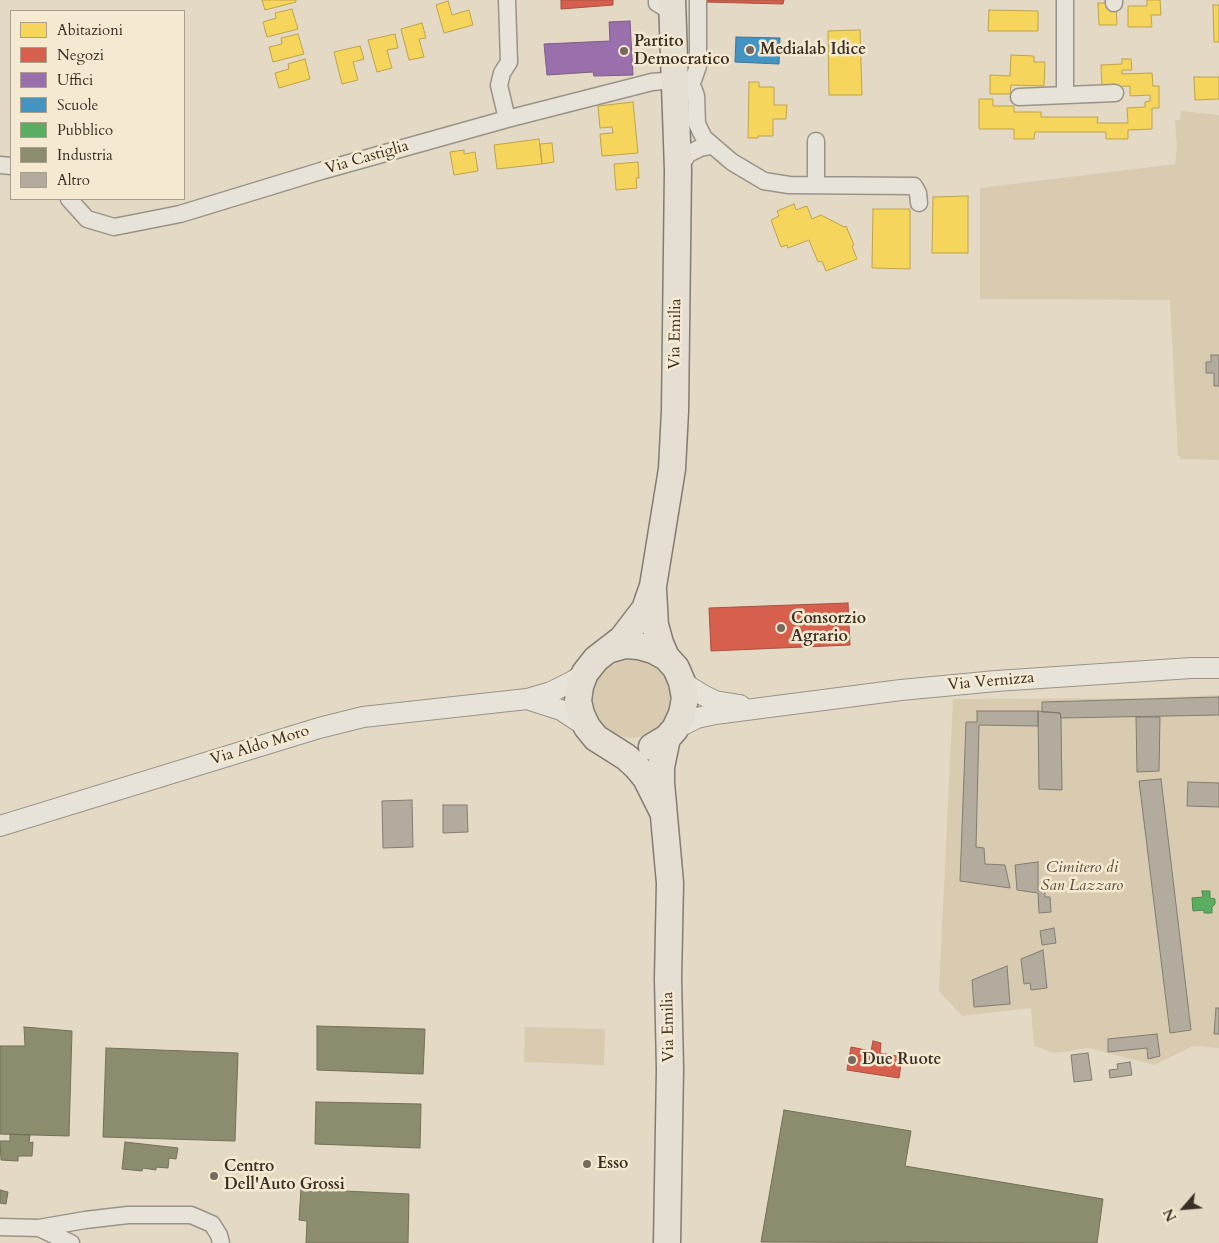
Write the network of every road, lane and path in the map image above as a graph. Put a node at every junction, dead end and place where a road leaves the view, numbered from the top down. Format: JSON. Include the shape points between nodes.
{"nodes":[{"id":1,"x":508,"y":0,"type":"edge"},
{"id":2,"x":698,"y":0,"type":"edge"},
{"id":3,"x":1065,"y":0,"type":"edge"},
{"id":4,"x":667,"y":4,"type":"edge"},
{"id":5,"x":683,"y":83,"type":"junction"},
{"id":6,"x":1115,"y":93,"type":"dead end"},
{"id":7,"x":1065,"y":94,"type":"junction"},
{"id":8,"x":1019,"y":97,"type":"dead end"},
{"id":9,"x":507,"y":119,"type":"junction"},
{"id":10,"x":816,"y":141,"type":"dead end"},
{"id":11,"x":711,"y":146,"type":"junction"},
{"id":12,"x":678,"y":170,"type":"junction"},
{"id":13,"x":816,"y":184,"type":"junction"},
{"id":14,"x":69,"y":200,"type":"edge"},
{"id":15,"x":919,"y":203,"type":"dead end"},
{"id":16,"x":653,"y":586,"type":"junction"},
{"id":17,"x":611,"y":649,"type":"junction"},
{"id":18,"x":666,"y":657,"type":"junction"},
{"id":19,"x":1219,"y":668,"type":"edge"},
{"id":20,"x":585,"y":673,"type":"junction"},
{"id":21,"x":682,"y":682,"type":"junction"},
{"id":22,"x":528,"y":699,"type":"junction"},
{"id":23,"x":764,"y":708,"type":"junction"},
{"id":24,"x":587,"y":727,"type":"junction"},
{"id":25,"x":671,"y":734,"type":"junction"},
{"id":26,"x":607,"y":746,"type":"junction"},
{"id":27,"x":663,"y":812,"type":"junction"},
{"id":28,"x":0,"y":826,"type":"edge"},
{"id":29,"x":0,"y":1227,"type":"edge"},
{"id":30,"x":39,"y":1228,"type":"junction"},
{"id":31,"x":71,"y":1243,"type":"edge"},
{"id":32,"x":221,"y":1243,"type":"edge"},
{"id":33,"x":667,"y":1243,"type":"edge"}],
"edges":[{"from":1,"to":9,"type":"street","via":[[509,62],[502,73],[500,85]]},
{"from":2,"to":5,"type":"street","name":"Via Emilia","via":[[698,66]]},
{"from":3,"to":7,"type":"street"},
{"from":4,"to":5,"type":"main road","name":"Via Emilia"},
{"from":5,"to":9,"type":"street","name":"Via Castiglia","via":[[660,81],[639,85]]},
{"from":5,"to":11,"type":"street","name":"Via Emilia","via":[[696,96],[699,132]]},
{"from":5,"to":12,"type":"main road","name":"Via Emilia"},
{"from":6,"to":7,"type":"street"},
{"from":7,"to":8,"type":"street"},
{"from":9,"to":14,"type":"street","name":"Via Castiglia","via":[[180,214],[114,227],[88,219]]},
{"from":10,"to":13,"type":"street"},
{"from":11,"to":12,"type":"street","via":[[688,154]]},
{"from":11,"to":13,"type":"street","name":"Via Emilia","via":[[764,182]]},
{"from":12,"to":16,"type":"main road","name":"Via Emilia","via":[[672,469]]},
{"from":13,"to":15,"type":"street","name":"Via Emilia","via":[[914,186]]},
{"from":16,"to":17,"type":"main road","name":"Via Emilia","via":[[645,609],[622,640]]},
{"from":16,"to":18,"type":"main road","name":"Via Emilia","via":[[655,625]]},
{"from":17,"to":18,"type":"main road","via":[[639,646]]},
{"from":17,"to":20,"type":"main road","name":"Via Emilia","via":[[596,659]]},
{"from":18,"to":21,"type":"main road","name":"Via Emilia"},
{"from":19,"to":23,"type":"street","name":"Via Vernizza","via":[[996,681]]},
{"from":20,"to":22,"type":"street","name":"Via Aldo Moro","via":[[551,692]]},
{"from":20,"to":24,"type":"main road","name":"Via Emilia","via":[[578,700]]},
{"from":21,"to":23,"type":"street","name":"Via Vernizza","via":[[715,701]]},
{"from":21,"to":25,"type":"main road","name":"Via Emilia","via":[[685,698],[682,714]]},
{"from":22,"to":24,"type":"street","name":"Via Aldo Moro","via":[[562,710]]},
{"from":22,"to":28,"type":"street","name":"Via Aldo Moro","via":[[362,717]]},
{"from":23,"to":25,"type":"street","name":"Via Vernizza","via":[[697,718]]},
{"from":24,"to":26,"type":"main road","name":"Via Emilia"},
{"from":25,"to":26,"type":"main road","via":[[656,746],[638,751]]},
{"from":25,"to":27,"type":"main road","name":"Via Emilia","via":[[661,767]]},
{"from":26,"to":27,"type":"main road","name":"Via Emilia","via":[[626,757],[646,778]]},
{"from":27,"to":33,"type":"main road","name":"Via Emilia","via":[[670,882]]},
{"from":29,"to":30,"type":"street"},
{"from":30,"to":31,"type":"street"},
{"from":30,"to":32,"type":"street","via":[[128,1215],[191,1215],[212,1224]]}]}
